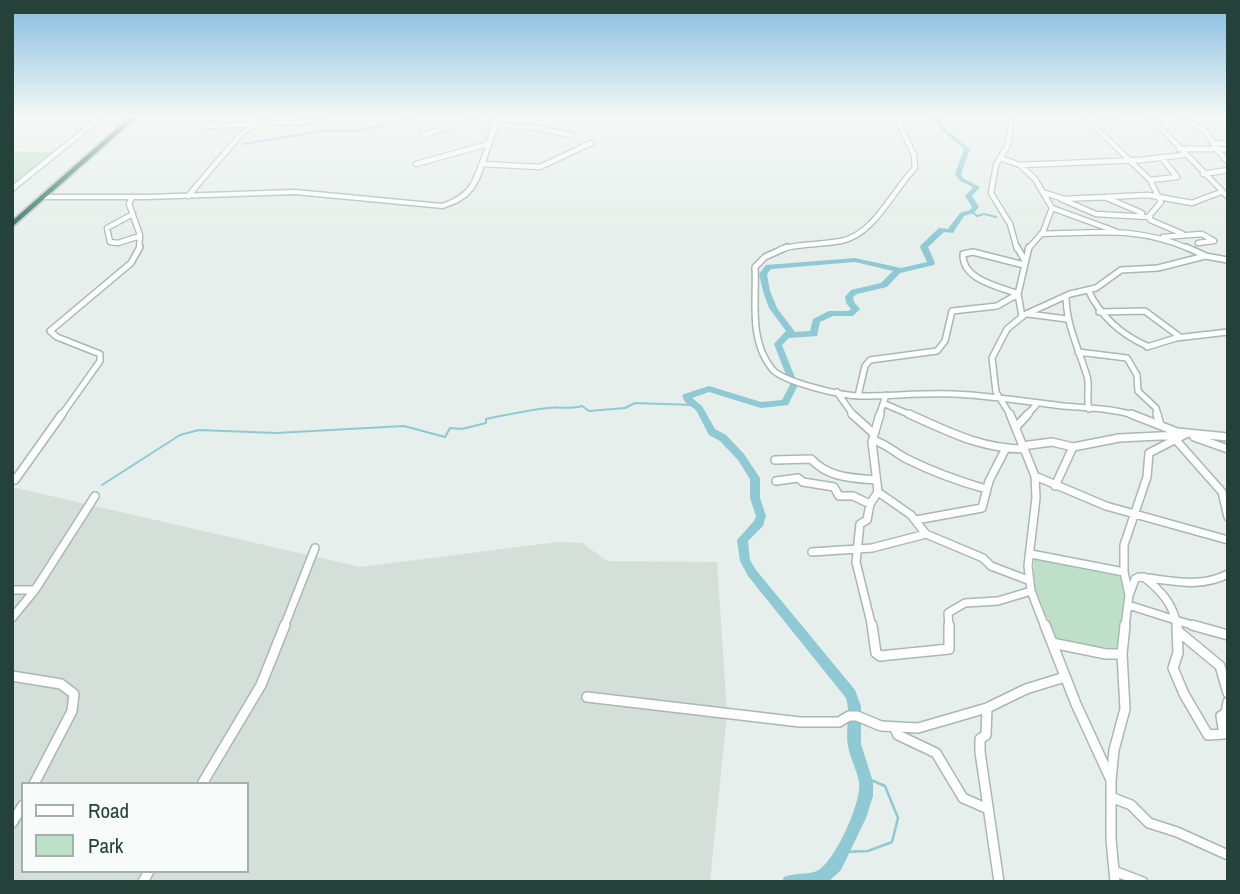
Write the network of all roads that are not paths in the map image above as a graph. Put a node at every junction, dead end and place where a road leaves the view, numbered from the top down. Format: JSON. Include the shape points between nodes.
{"nodes":[{"id":1,"x":1000,"y":158,"type":"edge"},
{"id":2,"x":49,"y":159,"type":"edge"},
{"id":3,"x":85,"y":159,"type":"edge"},
{"id":4,"x":86,"y":159,"type":"edge"},
{"id":5,"x":220,"y":159,"type":"edge"},
{"id":6,"x":435,"y":159,"type":"edge"},
{"id":7,"x":484,"y":159,"type":"edge"},
{"id":8,"x":557,"y":159,"type":"edge"},
{"id":9,"x":914,"y":159,"type":"edge"},
{"id":10,"x":1002,"y":159,"type":"edge"},
{"id":11,"x":1144,"y":159,"type":"edge"},
{"id":12,"x":1162,"y":159,"type":"edge"},
{"id":13,"x":1188,"y":159,"type":"edge"},
{"id":14,"x":1132,"y":160,"type":"junction"},
{"id":15,"x":416,"y":164,"type":"dead end"},
{"id":16,"x":482,"y":164,"type":"junction"},
{"id":17,"x":1020,"y":165,"type":"junction"},
{"id":18,"x":1228,"y":170,"type":"edge"},
{"id":19,"x":1203,"y":174,"type":"junction"},
{"id":20,"x":1150,"y":180,"type":"junction"},
{"id":21,"x":12,"y":189,"type":"edge"},
{"id":22,"x":1044,"y":192,"type":"junction"},
{"id":23,"x":1221,"y":192,"type":"junction"},
{"id":24,"x":188,"y":196,"type":"junction"},
{"id":25,"x":44,"y":197,"type":"junction"},
{"id":26,"x":132,"y":197,"type":"junction"},
{"id":27,"x":1105,"y":197,"type":"junction"},
{"id":28,"x":1159,"y":197,"type":"junction"},
{"id":29,"x":1228,"y":198,"type":"edge"},
{"id":30,"x":1060,"y":199,"type":"junction"},
{"id":31,"x":1052,"y":208,"type":"junction"},
{"id":32,"x":133,"y":214,"type":"junction"},
{"id":33,"x":1149,"y":217,"type":"junction"},
{"id":34,"x":12,"y":223,"type":"edge"},
{"id":35,"x":1115,"y":230,"type":"junction"},
{"id":36,"x":1041,"y":234,"type":"junction"},
{"id":37,"x":1183,"y":234,"type":"junction"},
{"id":38,"x":140,"y":236,"type":"junction"},
{"id":39,"x":1161,"y":237,"type":"junction"},
{"id":40,"x":1198,"y":243,"type":"dead end"},
{"id":41,"x":1205,"y":256,"type":"junction"},
{"id":42,"x":1228,"y":260,"type":"edge"},
{"id":43,"x":1025,"y":263,"type":"junction"},
{"id":44,"x":1088,"y":290,"type":"junction"},
{"id":45,"x":1018,"y":294,"type":"junction"},
{"id":46,"x":1066,"y":296,"type":"junction"},
{"id":47,"x":1099,"y":312,"type":"junction"},
{"id":48,"x":1024,"y":315,"type":"junction"},
{"id":49,"x":1067,"y":319,"type":"junction"},
{"id":50,"x":1228,"y":332,"type":"edge"},
{"id":51,"x":1180,"y":337,"type":"junction"},
{"id":52,"x":1078,"y":352,"type":"junction"},
{"id":53,"x":837,"y":392,"type":"junction"},
{"id":54,"x":858,"y":396,"type":"junction"},
{"id":55,"x":886,"y":400,"type":"junction"},
{"id":56,"x":1001,"y":400,"type":"junction"},
{"id":57,"x":1037,"y":404,"type":"junction"},
{"id":58,"x":1089,"y":409,"type":"junction"},
{"id":59,"x":1160,"y":425,"type":"junction"},
{"id":60,"x":1016,"y":427,"type":"junction"},
{"id":61,"x":1187,"y":434,"type":"junction"},
{"id":62,"x":873,"y":437,"type":"junction"},
{"id":63,"x":1228,"y":437,"type":"edge"},
{"id":64,"x":1176,"y":440,"type":"junction"},
{"id":65,"x":1023,"y":447,"type":"junction"},
{"id":66,"x":1073,"y":447,"type":"junction"},
{"id":67,"x":1005,"y":450,"type":"junction"},
{"id":68,"x":1228,"y":450,"type":"edge"},
{"id":69,"x":775,"y":460,"type":"dead end"},
{"id":70,"x":1035,"y":476,"type":"junction"},
{"id":71,"x":15,"y":480,"type":"dead end"},
{"id":72,"x":876,"y":480,"type":"junction"},
{"id":73,"x":776,"y":481,"type":"dead end"},
{"id":74,"x":1055,"y":486,"type":"junction"},
{"id":75,"x":986,"y":489,"type":"junction"},
{"id":76,"x":878,"y":492,"type":"junction"},
{"id":77,"x":95,"y":496,"type":"dead end"},
{"id":78,"x":870,"y":504,"type":"junction"},
{"id":79,"x":1133,"y":516,"type":"junction"},
{"id":80,"x":1228,"y":517,"type":"edge"},
{"id":81,"x":916,"y":520,"type":"junction"},
{"id":82,"x":926,"y":534,"type":"junction"},
{"id":83,"x":1228,"y":540,"type":"edge"},
{"id":84,"x":315,"y":548,"type":"dead end"},
{"id":85,"x":857,"y":548,"type":"junction"},
{"id":86,"x":812,"y":552,"type":"dead end"},
{"id":87,"x":1031,"y":554,"type":"junction"},
{"id":88,"x":1124,"y":572,"type":"junction"},
{"id":89,"x":1228,"y":574,"type":"edge"},
{"id":90,"x":1144,"y":577,"type":"junction"},
{"id":91,"x":1028,"y":580,"type":"junction"},
{"id":92,"x":12,"y":590,"type":"edge"},
{"id":93,"x":36,"y":590,"type":"junction"},
{"id":94,"x":1031,"y":591,"type":"junction"},
{"id":95,"x":1129,"y":595,"type":"junction"},
{"id":96,"x":1128,"y":605,"type":"junction"},
{"id":97,"x":12,"y":618,"type":"edge"},
{"id":98,"x":1177,"y":620,"type":"junction"},
{"id":99,"x":1179,"y":632,"type":"junction"},
{"id":100,"x":1228,"y":635,"type":"edge"},
{"id":101,"x":1052,"y":643,"type":"junction"},
{"id":102,"x":1122,"y":654,"type":"junction"},
{"id":103,"x":12,"y":676,"type":"edge"},
{"id":104,"x":1065,"y":677,"type":"junction"},
{"id":105,"x":1228,"y":692,"type":"edge"},
{"id":106,"x":587,"y":697,"type":"dead end"},
{"id":107,"x":1228,"y":702,"type":"edge"},
{"id":108,"x":987,"y":708,"type":"junction"},
{"id":109,"x":894,"y":727,"type":"junction"},
{"id":110,"x":1111,"y":780,"type":"junction"},
{"id":111,"x":35,"y":782,"type":"edge"},
{"id":112,"x":203,"y":782,"type":"edge"},
{"id":113,"x":1111,"y":797,"type":"junction"},
{"id":114,"x":988,"y":809,"type":"junction"},
{"id":115,"x":1228,"y":855,"type":"edge"},
{"id":116,"x":1115,"y":876,"type":"edge"},
{"id":117,"x":999,"y":882,"type":"edge"},
{"id":118,"x":1143,"y":882,"type":"edge"}],
"edges":[{"from":1,"to":43,"type":"street","via":[[991,193],[1010,224]]},
{"from":2,"to":21,"type":"street"},
{"from":3,"to":34,"type":"highway"},
{"from":4,"to":25,"type":"highway"},
{"from":5,"to":24,"type":"street"},
{"from":6,"to":15,"type":"street"},
{"from":7,"to":16,"type":"street"},
{"from":8,"to":16,"type":"street","via":[[540,167]]},
{"from":9,"to":53,"type":"street","via":[[915,168],[855,237],[792,246],[759,262],[754,273],[758,342],[776,375]]},
{"from":10,"to":17,"type":"street"},
{"from":11,"to":14,"type":"street"},
{"from":12,"to":20,"type":"street","via":[[1177,177]]},
{"from":13,"to":19,"type":"street"},
{"from":14,"to":17,"type":"street"},
{"from":14,"to":20,"type":"street"},
{"from":16,"to":24,"type":"street","via":[[470,192],[443,206],[295,192]]},
{"from":17,"to":22,"type":"street"},
{"from":18,"to":19,"type":"street"},
{"from":19,"to":23,"type":"street"},
{"from":20,"to":28,"type":"street"},
{"from":22,"to":30,"type":"street"},
{"from":22,"to":31,"type":"street"},
{"from":23,"to":28,"type":"street","via":[[1195,203]]},
{"from":23,"to":29,"type":"street"},
{"from":24,"to":26,"type":"street"},
{"from":25,"to":26,"type":"street"},
{"from":25,"to":34,"type":"highway"},
{"from":26,"to":32,"type":"street"},
{"from":27,"to":28,"type":"street"},
{"from":27,"to":30,"type":"street"},
{"from":27,"to":33,"type":"street"},
{"from":28,"to":33,"type":"street","via":[[1161,202]]},
{"from":30,"to":33,"type":"street","via":[[1102,216]]},
{"from":31,"to":35,"type":"street"},
{"from":31,"to":36,"type":"street"},
{"from":32,"to":38,"type":"street"},
{"from":32,"to":38,"type":"street","via":[[107,228],[110,242]]},
{"from":33,"to":37,"type":"street"},
{"from":35,"to":36,"type":"street","via":[[1106,234]]},
{"from":35,"to":39,"type":"street"},
{"from":36,"to":43,"type":"street","via":[[1031,242]]},
{"from":37,"to":39,"type":"street"},
{"from":37,"to":40,"type":"street","via":[[1202,234],[1214,241]]},
{"from":38,"to":71,"type":"street","via":[[142,248],[136,258],[50,331],[100,354],[101,359]]},
{"from":39,"to":41,"type":"street"},
{"from":41,"to":42,"type":"street"},
{"from":41,"to":44,"type":"street","via":[[1157,268],[1121,270]]},
{"from":43,"to":45,"type":"street"},
{"from":43,"to":45,"type":"street","via":[[963,254],[971,275]]},
{"from":44,"to":46,"type":"street"},
{"from":44,"to":47,"type":"street"},
{"from":45,"to":48,"type":"street"},
{"from":45,"to":54,"type":"street","via":[[997,306],[952,311],[945,341],[937,351],[870,360]]},
{"from":46,"to":48,"type":"street"},
{"from":46,"to":49,"type":"street"},
{"from":47,"to":51,"type":"street","via":[[1145,311]]},
{"from":47,"to":51,"type":"street","via":[[1117,331],[1147,347]]},
{"from":48,"to":49,"type":"street"},
{"from":48,"to":56,"type":"street","via":[[1004,333],[992,358]]},
{"from":49,"to":52,"type":"street"},
{"from":50,"to":51,"type":"street"},
{"from":52,"to":58,"type":"street","via":[[1081,369],[1088,377]]},
{"from":52,"to":59,"type":"street","via":[[1127,358],[1137,374],[1138,391],[1156,408]]},
{"from":53,"to":54,"type":"street"},
{"from":53,"to":62,"type":"street"},
{"from":54,"to":55,"type":"street"},
{"from":55,"to":56,"type":"street","via":[[929,393]]},
{"from":55,"to":62,"type":"street"},
{"from":55,"to":67,"type":"street","via":[[957,439]]},
{"from":56,"to":57,"type":"street"},
{"from":56,"to":60,"type":"street"},
{"from":57,"to":58,"type":"street"},
{"from":57,"to":60,"type":"street"},
{"from":58,"to":59,"type":"street","via":[[1132,414]]},
{"from":59,"to":61,"type":"street"},
{"from":60,"to":65,"type":"street"},
{"from":61,"to":63,"type":"street"},
{"from":61,"to":64,"type":"street"},
{"from":61,"to":66,"type":"street","via":[[1119,438]]},
{"from":61,"to":68,"type":"street"},
{"from":62,"to":72,"type":"street"},
{"from":62,"to":75,"type":"street","via":[[943,477]]},
{"from":64,"to":79,"type":"street","via":[[1149,453],[1147,477]]},
{"from":64,"to":80,"type":"street","via":[[1222,492]]},
{"from":65,"to":66,"type":"street","via":[[1052,442]]},
{"from":65,"to":67,"type":"street"},
{"from":65,"to":70,"type":"street"},
{"from":66,"to":74,"type":"street"},
{"from":67,"to":75,"type":"street"},
{"from":69,"to":72,"type":"street","via":[[811,459],[821,470],[841,477]]},
{"from":70,"to":74,"type":"street"},
{"from":70,"to":87,"type":"street"},
{"from":72,"to":76,"type":"street"},
{"from":73,"to":78,"type":"street","via":[[798,478],[834,487],[839,496]]},
{"from":74,"to":79,"type":"street"},
{"from":75,"to":81,"type":"street","via":[[982,508]]},
{"from":76,"to":78,"type":"street"},
{"from":76,"to":81,"type":"street"},
{"from":77,"to":93,"type":"street"},
{"from":78,"to":85,"type":"street","via":[[867,520],[859,528]]},
{"from":79,"to":83,"type":"street"},
{"from":79,"to":88,"type":"street","via":[[1124,545]]},
{"from":81,"to":82,"type":"street"},
{"from":82,"to":85,"type":"street"},
{"from":82,"to":91,"type":"street"},
{"from":84,"to":112,"type":"street","via":[[261,685]]},
{"from":85,"to":86,"type":"street"},
{"from":85,"to":94,"type":"street","via":[[856,562],[877,655],[949,649],[951,609],[969,601],[999,601]]},
{"from":87,"to":88,"type":"street"},
{"from":87,"to":91,"type":"street"},
{"from":88,"to":95,"type":"street"},
{"from":89,"to":90,"type":"street","via":[[1205,582]]},
{"from":90,"to":95,"type":"street","via":[[1135,579]]},
{"from":90,"to":98,"type":"street","via":[[1167,597]]},
{"from":91,"to":94,"type":"street"},
{"from":92,"to":93,"type":"street"},
{"from":93,"to":97,"type":"street"},
{"from":94,"to":101,"type":"street"},
{"from":95,"to":96,"type":"street"},
{"from":96,"to":98,"type":"street"},
{"from":96,"to":102,"type":"street"},
{"from":98,"to":99,"type":"street"},
{"from":98,"to":100,"type":"street"},
{"from":99,"to":105,"type":"street","via":[[1220,666]]},
{"from":99,"to":107,"type":"street","via":[[1176,677],[1208,735],[1224,734],[1221,716]]},
{"from":101,"to":102,"type":"street"},
{"from":101,"to":104,"type":"street"},
{"from":102,"to":110,"type":"street","via":[[1125,709]]},
{"from":103,"to":111,"type":"street","via":[[61,684],[74,694],[72,711]]},
{"from":104,"to":108,"type":"street"},
{"from":104,"to":110,"type":"street"},
{"from":106,"to":109,"type":"street","via":[[787,721],[839,722],[857,716]]},
{"from":108,"to":109,"type":"street","via":[[925,727]]},
{"from":108,"to":114,"type":"street","via":[[980,752]]},
{"from":109,"to":114,"type":"street","via":[[898,735],[936,753],[963,798]]},
{"from":110,"to":113,"type":"street"},
{"from":113,"to":115,"type":"street","via":[[1130,805],[1149,823]]},
{"from":113,"to":116,"type":"street"},
{"from":114,"to":117,"type":"street"},
{"from":116,"to":118,"type":"street"}]}
